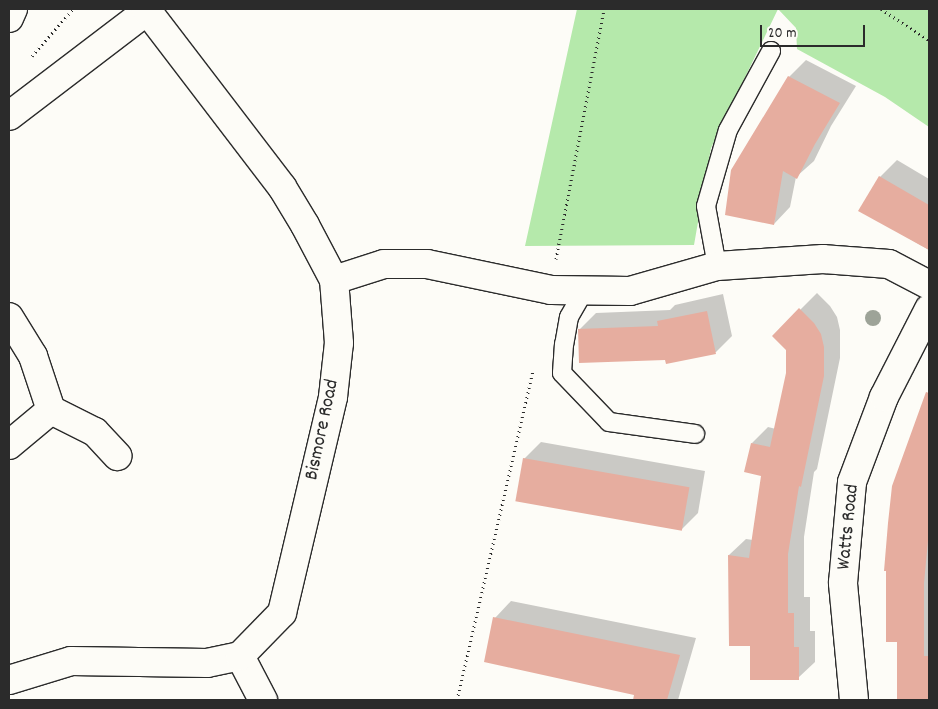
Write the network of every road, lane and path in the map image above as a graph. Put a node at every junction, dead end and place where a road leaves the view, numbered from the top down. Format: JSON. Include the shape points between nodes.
{"nodes":[{"id":1,"x":13,"y":9,"type":"edge"},
{"id":2,"x":73,"y":9,"type":"edge"},
{"id":3,"x":881,"y":9,"type":"edge"},
{"id":4,"x":147,"y":10,"type":"edge"},
{"id":5,"x":9,"y":18,"type":"edge"},
{"id":6,"x":929,"y":40,"type":"edge"},
{"id":7,"x":771,"y":51,"type":"dead end"},
{"id":8,"x":27,"y":61,"type":"dead end"},
{"id":9,"x":9,"y":116,"type":"edge"},
{"id":10,"x":716,"y":266,"type":"junction"},
{"id":11,"x":334,"y":280,"type":"junction"},
{"id":12,"x":929,"y":285,"type":"edge"},
{"id":13,"x":584,"y":291,"type":"junction"},
{"id":14,"x":929,"y":309,"type":"edge"},
{"id":15,"x":9,"y":317,"type":"edge"},
{"id":16,"x":51,"y":410,"type":"junction"},
{"id":17,"x":695,"y":434,"type":"dead end"},
{"id":18,"x":9,"y":445,"type":"edge"},
{"id":19,"x":117,"y":456,"type":"dead end"},
{"id":20,"x":240,"y":656,"type":"junction"},
{"id":21,"x":9,"y":680,"type":"edge"},
{"id":22,"x":263,"y":700,"type":"edge"},
{"id":23,"x":854,"y":700,"type":"edge"}],
"edges":[{"from":1,"to":5,"type":"street"},
{"from":2,"to":8,"type":"path"},
{"from":3,"to":6,"type":"path"},
{"from":4,"to":9,"type":"street"},
{"from":4,"to":11,"type":"street","name":"Bismore Road","via":[[282,187]]},
{"from":7,"to":10,"type":"lane","via":[[728,130],[706,206]]},
{"from":10,"to":12,"type":"street","via":[[823,259],[889,264]]},
{"from":10,"to":13,"type":"street","via":[[630,291]]},
{"from":11,"to":13,"type":"street","via":[[384,264],[427,264],[551,290]]},
{"from":11,"to":20,"type":"street","name":"Bismore Road","via":[[339,343],[333,397],[282,613]]},
{"from":13,"to":17,"type":"lane","via":[[569,317],[562,373],[609,422]]},
{"from":14,"to":23,"type":"street","name":"Watts Road","via":[[884,397],[852,482],[842,583]]},
{"from":15,"to":16,"type":"street","via":[[33,356]]},
{"from":16,"to":18,"type":"street"},
{"from":16,"to":19,"type":"street","via":[[95,432]]},
{"from":20,"to":21,"type":"street","via":[[207,663],[71,662]]},
{"from":20,"to":22,"type":"street"}]}
